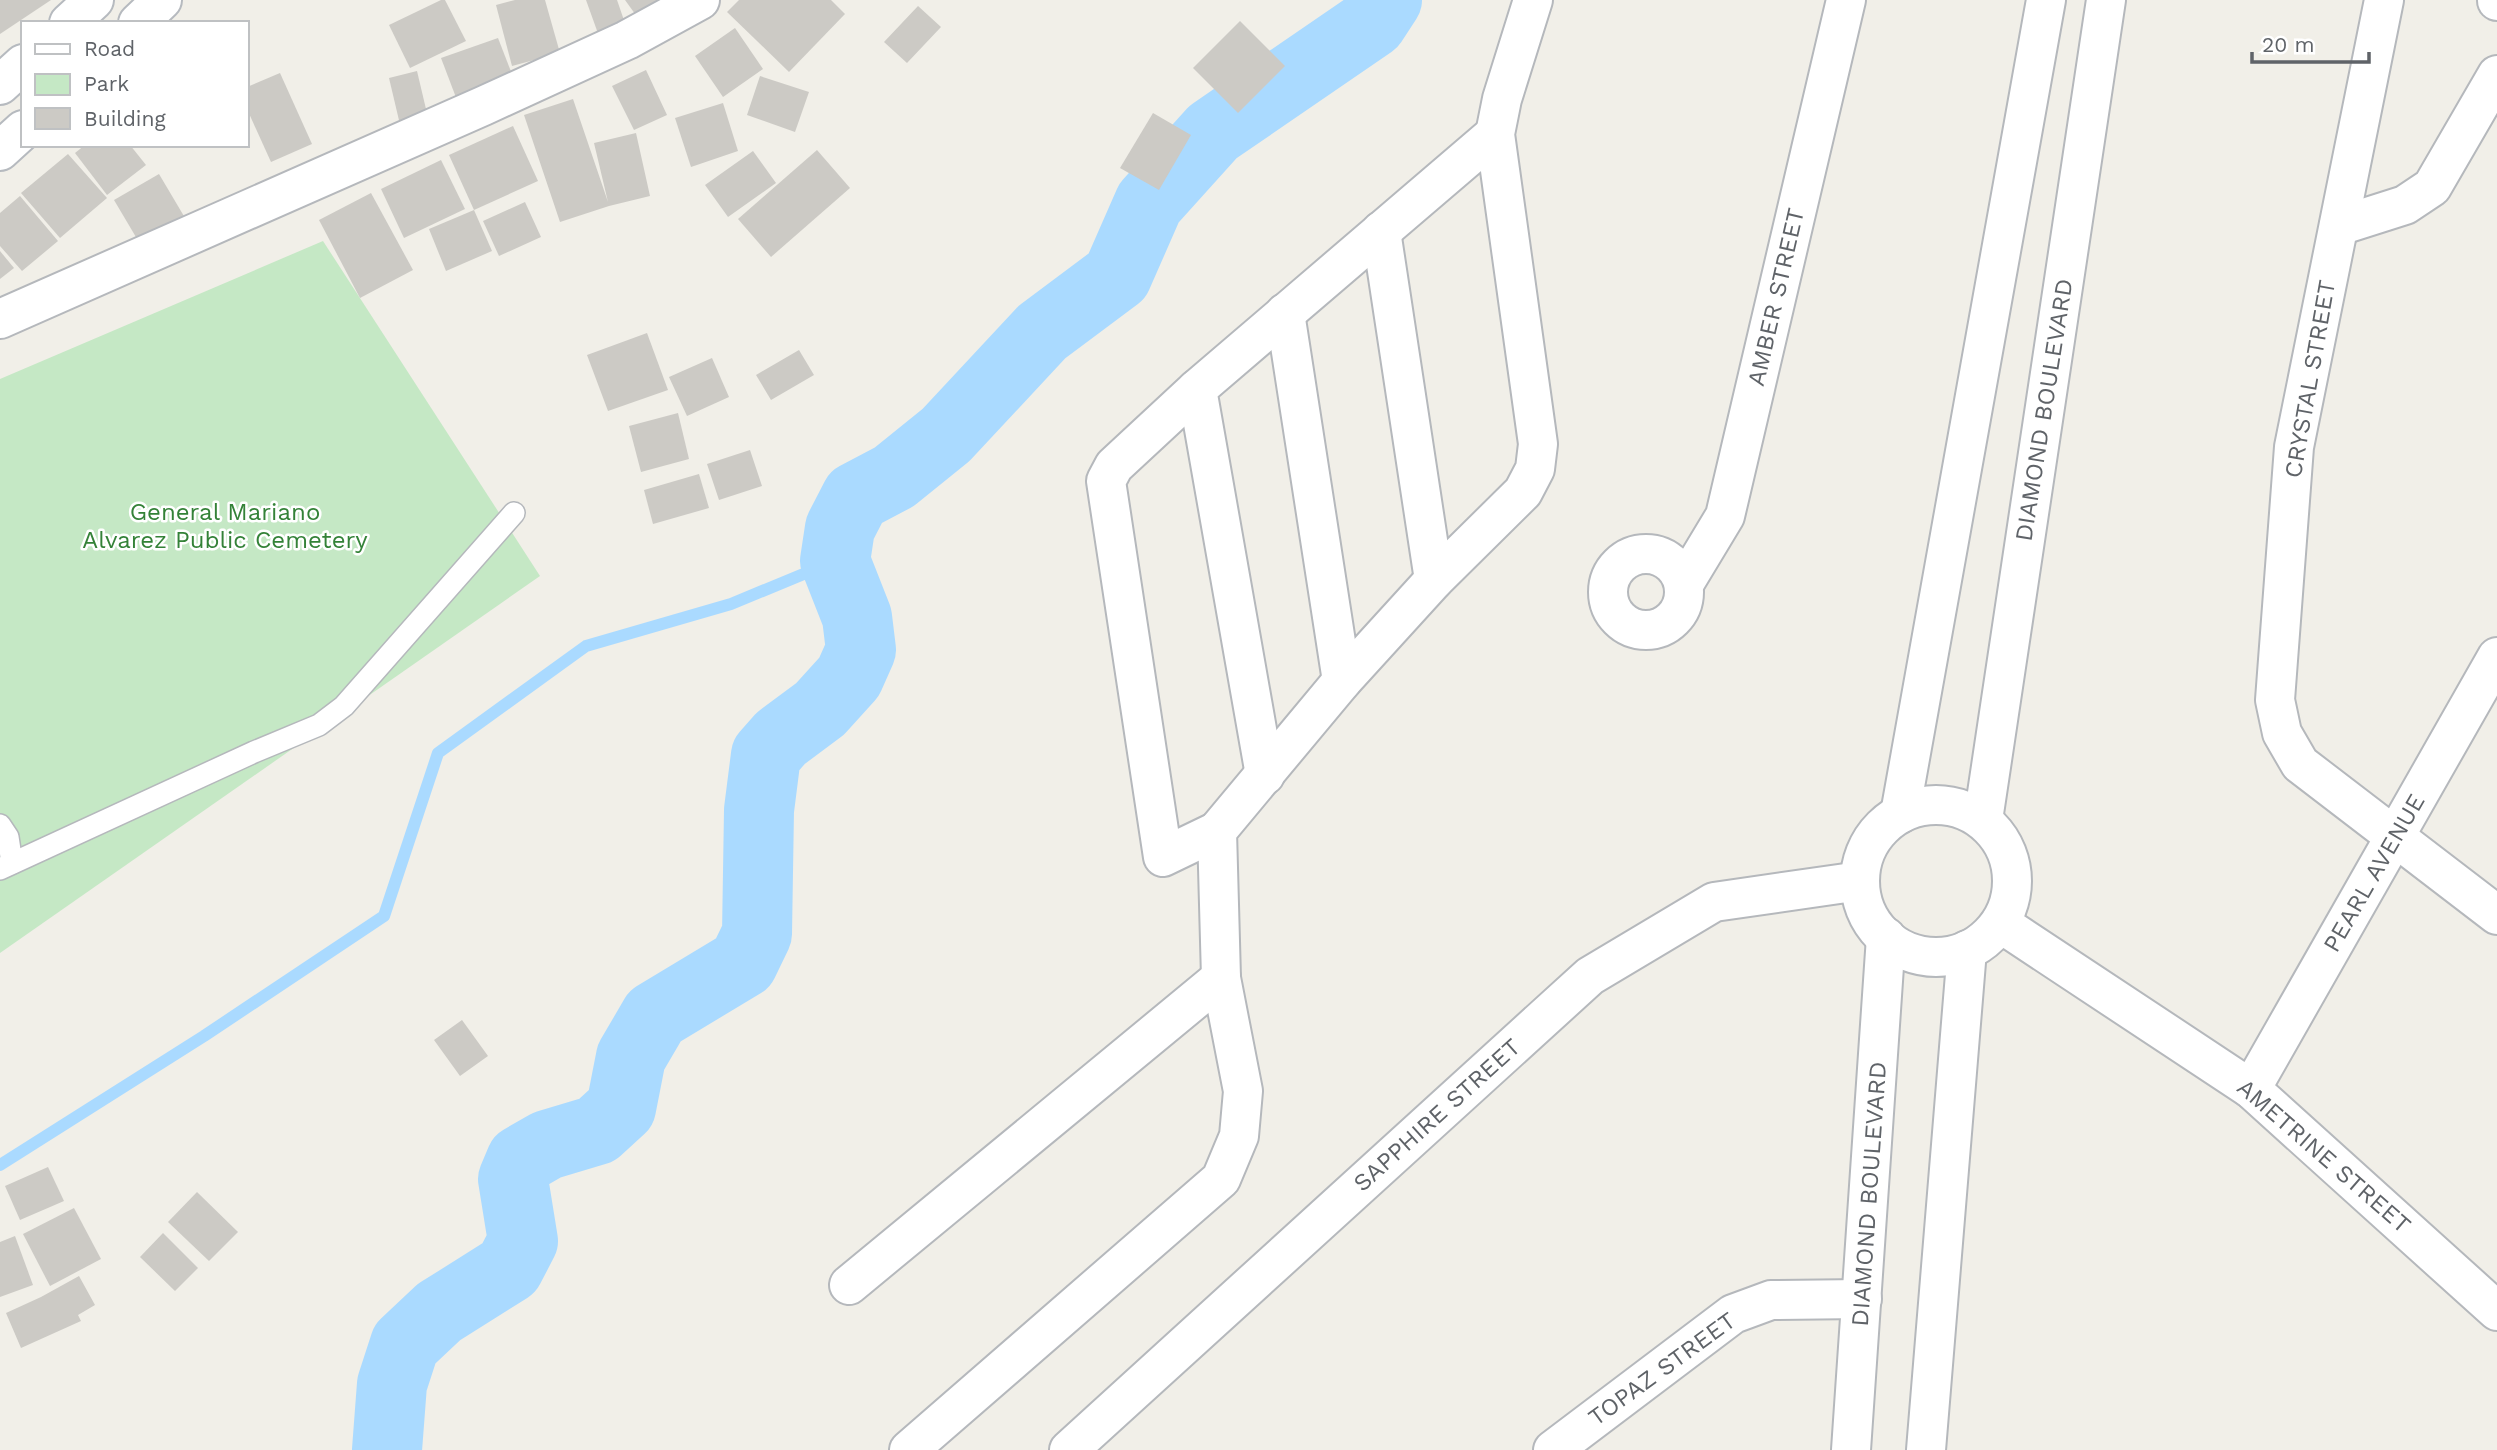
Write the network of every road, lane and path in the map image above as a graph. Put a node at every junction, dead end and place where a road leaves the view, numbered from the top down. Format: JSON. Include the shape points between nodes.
{"nodes":[{"id":1,"x":94,"y":0,"type":"edge"},
{"id":2,"x":162,"y":0,"type":"edge"},
{"id":3,"x":700,"y":0,"type":"edge"},
{"id":4,"x":1533,"y":0,"type":"edge"},
{"id":5,"x":1846,"y":0,"type":"edge"},
{"id":6,"x":2046,"y":0,"type":"edge"},
{"id":7,"x":2106,"y":0,"type":"edge"},
{"id":8,"x":2384,"y":0,"type":"edge"},
{"id":9,"x":71,"y":21,"type":"edge"},
{"id":10,"x":140,"y":21,"type":"edge"},
{"id":11,"x":21,"y":66,"type":"edge"},
{"id":12,"x":2497,"y":75,"type":"edge"},
{"id":13,"x":0,"y":85,"type":"edge"},
{"id":14,"x":21,"y":132,"type":"edge"},
{"id":15,"x":1495,"y":134,"type":"junction"},
{"id":16,"x":0,"y":151,"type":"edge"},
{"id":17,"x":2339,"y":226,"type":"junction"},
{"id":18,"x":1381,"y":231,"type":"junction"},
{"id":19,"x":1285,"y":313,"type":"junction"},
{"id":20,"x":0,"y":319,"type":"edge"},
{"id":21,"x":1197,"y":389,"type":"junction"},
{"id":22,"x":514,"y":513,"type":"dead end"},
{"id":23,"x":1434,"y":580,"type":"junction"},
{"id":24,"x":1684,"y":584,"type":"dead end"},
{"id":25,"x":2497,"y":657,"type":"edge"},
{"id":26,"x":1342,"y":681,"type":"junction"},
{"id":27,"x":1265,"y":775,"type":"junction"},
{"id":28,"x":1900,"y":814,"type":"junction"},
{"id":29,"x":1983,"y":820,"type":"junction"},
{"id":30,"x":0,"y":825,"type":"edge"},
{"id":31,"x":1217,"y":831,"type":"junction"},
{"id":32,"x":2394,"y":838,"type":"junction"},
{"id":33,"x":6,"y":866,"type":"edge"},
{"id":34,"x":1860,"y":881,"type":"junction"},
{"id":35,"x":2497,"y":915,"type":"edge"},
{"id":36,"x":2000,"y":923,"type":"junction"},
{"id":37,"x":1886,"y":937,"type":"junction"},
{"id":38,"x":1967,"y":950,"type":"junction"},
{"id":39,"x":1221,"y":978,"type":"junction"},
{"id":40,"x":2251,"y":1089,"type":"junction"},
{"id":41,"x":849,"y":1285,"type":"dead end"},
{"id":42,"x":1862,"y":1299,"type":"junction"},
{"id":43,"x":2497,"y":1311,"type":"edge"},
{"id":44,"x":909,"y":1450,"type":"edge"},
{"id":45,"x":1069,"y":1450,"type":"edge"},
{"id":46,"x":1553,"y":1450,"type":"edge"},
{"id":47,"x":1851,"y":1450,"type":"edge"},
{"id":48,"x":1926,"y":1450,"type":"edge"}],
"edges":[{"from":1,"to":9,"type":"street"},
{"from":2,"to":10,"type":"street"},
{"from":3,"to":20,"type":"street","via":[[627,40],[495,101]]},
{"from":4,"to":15,"type":"street"},
{"from":5,"to":24,"type":"street","name":"AMBER STREET","via":[[1725,516]]},
{"from":6,"to":28,"type":"street"},
{"from":7,"to":29,"type":"street","name":"DIAMOND BOULEVARD"},
{"from":8,"to":17,"type":"street","name":"CRYSTAL STREET"},
{"from":11,"to":13,"type":"street"},
{"from":12,"to":17,"type":"street","via":[[2432,187],[2405,205]]},
{"from":14,"to":16,"type":"street"},
{"from":15,"to":18,"type":"street"},
{"from":15,"to":23,"type":"street","via":[[1538,444],[1535,469],[1523,492]]},
{"from":17,"to":32,"type":"street","name":"CRYSTAL STREET","via":[[2294,447],[2275,700],[2282,733],[2300,764]]},
{"from":18,"to":19,"type":"street"},
{"from":18,"to":23,"type":"street"},
{"from":19,"to":21,"type":"street"},
{"from":19,"to":26,"type":"street"},
{"from":21,"to":27,"type":"street"},
{"from":21,"to":31,"type":"street","via":[[1114,466],[1106,481],[1163,857]]},
{"from":22,"to":33,"type":"lane","via":[[344,706],[319,725]]},
{"from":23,"to":26,"type":"street"},
{"from":25,"to":32,"type":"street","name":"PEARL AVENUE"},
{"from":26,"to":27,"type":"street"},
{"from":27,"to":31,"type":"street"},
{"from":28,"to":29,"type":"street","via":[[1940,805],[1963,809]]},
{"from":28,"to":34,"type":"street","via":[[1870,842]]},
{"from":29,"to":36,"type":"street","via":[[2009,857],[2013,879],[2010,902]]},
{"from":30,"to":33,"type":"lane","via":[[8,837]]},
{"from":31,"to":39,"type":"street"},
{"from":32,"to":35,"type":"street","name":"CRYSTAL STREET"},
{"from":32,"to":40,"type":"street","name":"PEARL AVENUE"},
{"from":34,"to":37,"type":"street","via":[[1863,902]]},
{"from":34,"to":45,"type":"street","name":"SAPPHIRE STREET","via":[[1714,902],[1590,976]]},
{"from":36,"to":38,"type":"street"},
{"from":36,"to":40,"type":"street","name":"AMETRINE STREET"},
{"from":37,"to":38,"type":"street","via":[[1925,955]]},
{"from":37,"to":42,"type":"street","name":"DIAMOND BOULEVARD"},
{"from":38,"to":48,"type":"street"},
{"from":39,"to":41,"type":"street"},
{"from":39,"to":44,"type":"street","via":[[1243,1091],[1239,1136],[1221,1179]]},
{"from":40,"to":43,"type":"street","name":"AMETRINE STREET"},
{"from":42,"to":46,"type":"street","name":"TOPAZ STREET","via":[[1771,1300],[1733,1314]]},
{"from":42,"to":47,"type":"street","name":"DIAMOND BOULEVARD"}]}
